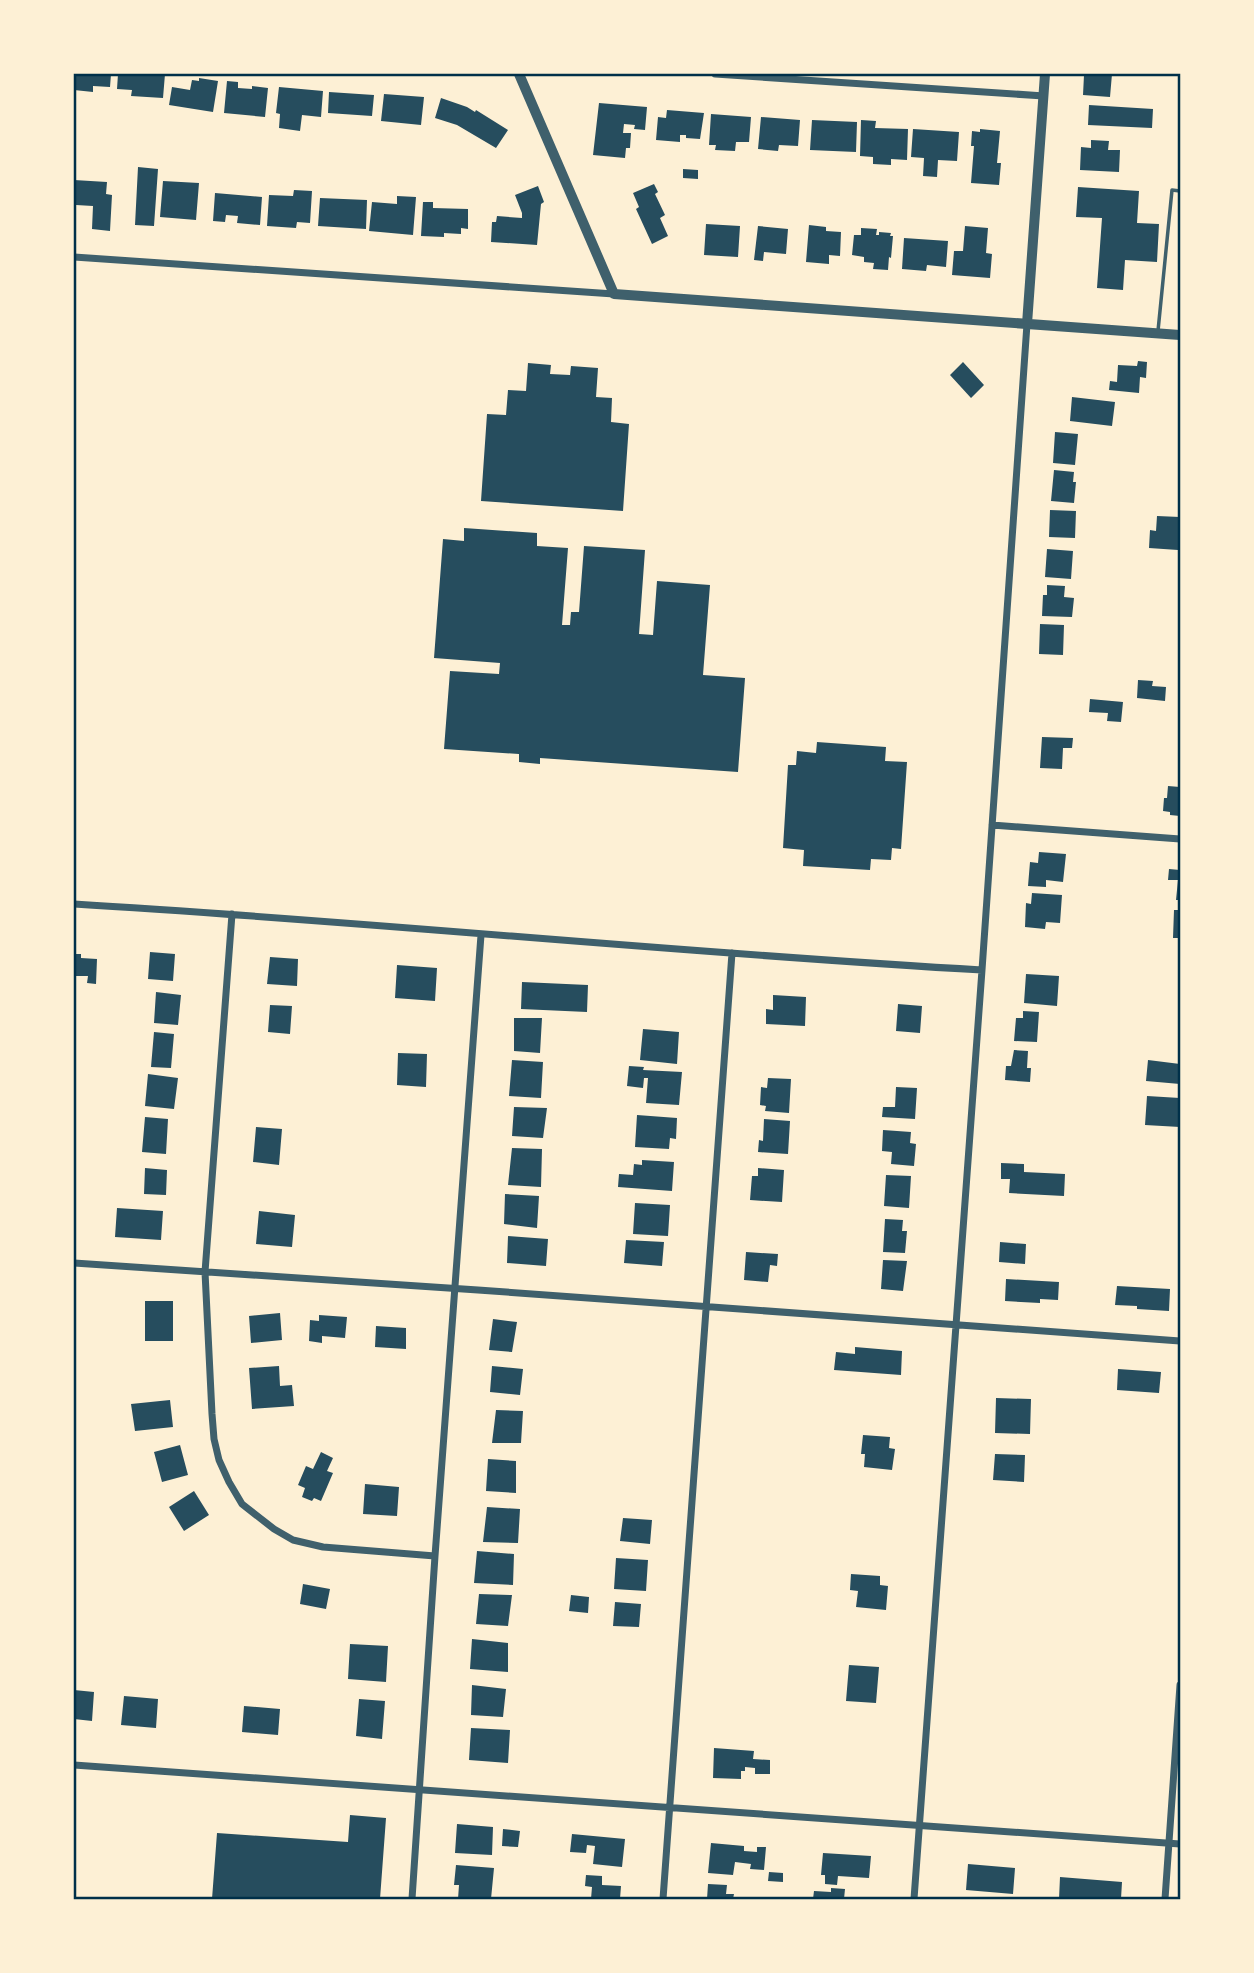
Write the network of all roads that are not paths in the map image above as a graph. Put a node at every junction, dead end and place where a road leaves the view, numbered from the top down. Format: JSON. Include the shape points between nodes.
{"nodes":[{"id":1,"x":519,"y":74,"type":"edge"},
{"id":2,"x":715,"y":74,"type":"edge"},
{"id":3,"x":1045,"y":74,"type":"edge"},
{"id":4,"x":1044,"y":96,"type":"junction"},
{"id":5,"x":1181,"y":191,"type":"edge"},
{"id":6,"x":74,"y":257,"type":"edge"},
{"id":7,"x":614,"y":294,"type":"junction"},
{"id":8,"x":1027,"y":324,"type":"junction"},
{"id":9,"x":1157,"y":333,"type":"junction"},
{"id":10,"x":1181,"y":335,"type":"edge"},
{"id":11,"x":992,"y":825,"type":"junction"},
{"id":12,"x":1181,"y":839,"type":"edge"},
{"id":13,"x":74,"y":905,"type":"edge"},
{"id":14,"x":232,"y":914,"type":"junction"},
{"id":15,"x":481,"y":935,"type":"junction"},
{"id":16,"x":732,"y":953,"type":"junction"},
{"id":17,"x":982,"y":970,"type":"junction"},
{"id":18,"x":74,"y":1263,"type":"edge"},
{"id":19,"x":205,"y":1272,"type":"junction"},
{"id":20,"x":456,"y":1288,"type":"junction"},
{"id":21,"x":706,"y":1307,"type":"junction"},
{"id":22,"x":956,"y":1324,"type":"junction"},
{"id":23,"x":1181,"y":1342,"type":"edge"},
{"id":24,"x":435,"y":1556,"type":"junction"},
{"id":25,"x":1181,"y":1685,"type":"edge"},
{"id":26,"x":74,"y":1765,"type":"edge"},
{"id":27,"x":419,"y":1789,"type":"junction"},
{"id":28,"x":670,"y":1807,"type":"junction"},
{"id":29,"x":919,"y":1825,"type":"junction"},
{"id":30,"x":1169,"y":1843,"type":"junction"},
{"id":31,"x":1181,"y":1844,"type":"edge"},
{"id":32,"x":412,"y":1899,"type":"edge"},
{"id":33,"x":663,"y":1899,"type":"edge"},
{"id":34,"x":914,"y":1899,"type":"edge"},
{"id":35,"x":1165,"y":1899,"type":"edge"}],
"edges":[{"from":1,"to":7,"type":"street"},
{"from":2,"to":4,"type":"street"},
{"from":3,"to":4,"type":"street"},
{"from":4,"to":8,"type":"street"},
{"from":5,"to":9,"type":"lane","via":[[1172,190]]},
{"from":6,"to":7,"type":"street"},
{"from":7,"to":8,"type":"street"},
{"from":8,"to":9,"type":"street"},
{"from":8,"to":11,"type":"street"},
{"from":9,"to":10,"type":"street"},
{"from":11,"to":12,"type":"street"},
{"from":11,"to":17,"type":"street"},
{"from":13,"to":14,"type":"street"},
{"from":14,"to":15,"type":"street"},
{"from":14,"to":19,"type":"street"},
{"from":15,"to":16,"type":"street"},
{"from":15,"to":20,"type":"street"},
{"from":16,"to":17,"type":"street"},
{"from":16,"to":21,"type":"street"},
{"from":17,"to":22,"type":"street"},
{"from":18,"to":19,"type":"street"},
{"from":19,"to":20,"type":"street"},
{"from":19,"to":24,"type":"street","via":[[214,1439],[219,1460],[242,1504],[293,1540],[323,1547]]},
{"from":20,"to":21,"type":"street"},
{"from":20,"to":24,"type":"street"},
{"from":21,"to":22,"type":"street"},
{"from":21,"to":28,"type":"street"},
{"from":22,"to":23,"type":"street"},
{"from":22,"to":29,"type":"street"},
{"from":24,"to":27,"type":"street"},
{"from":25,"to":30,"type":"street"},
{"from":26,"to":27,"type":"street"},
{"from":27,"to":28,"type":"street"},
{"from":27,"to":32,"type":"street"},
{"from":28,"to":29,"type":"street"},
{"from":28,"to":33,"type":"street"},
{"from":29,"to":30,"type":"street"},
{"from":29,"to":34,"type":"street"},
{"from":30,"to":31,"type":"street"},
{"from":30,"to":35,"type":"street"}]}
